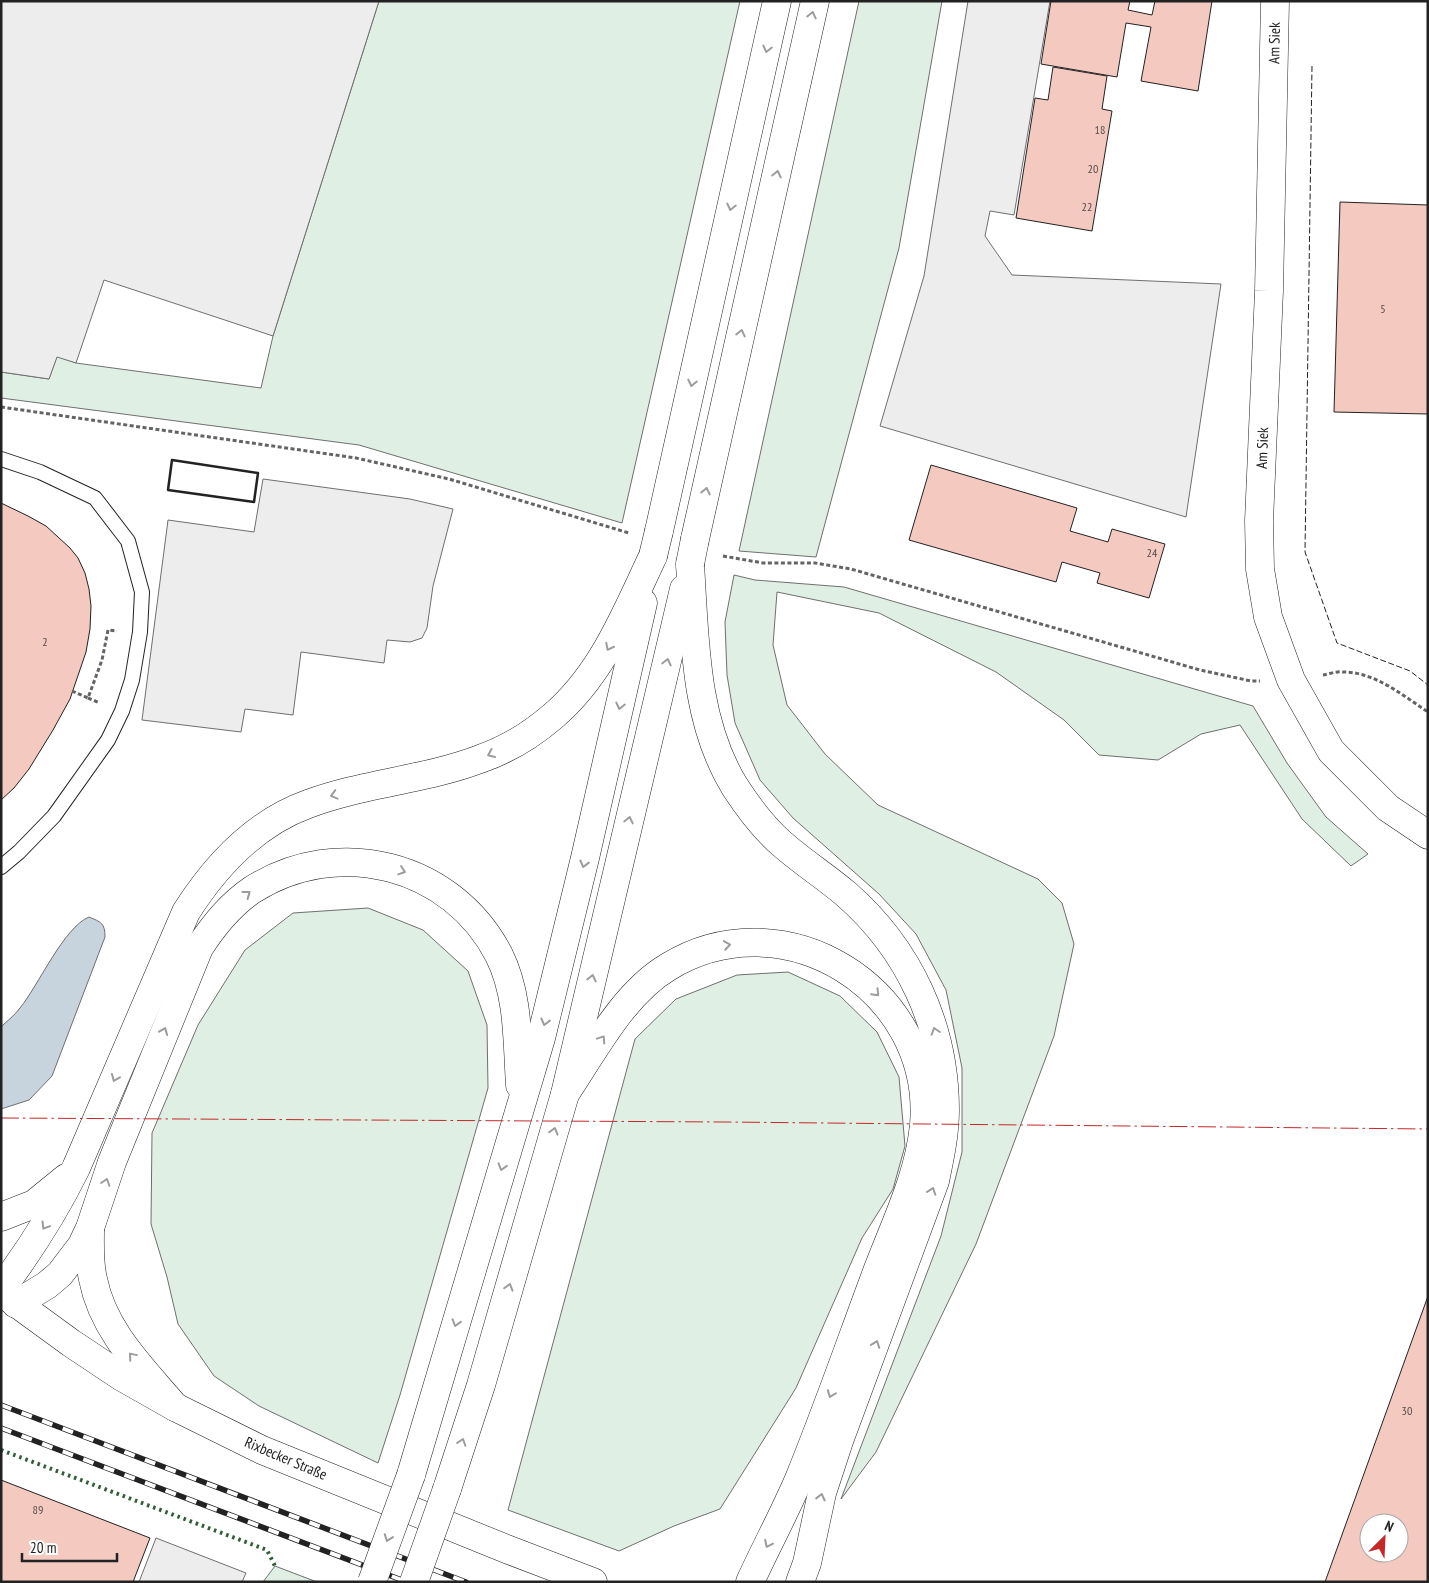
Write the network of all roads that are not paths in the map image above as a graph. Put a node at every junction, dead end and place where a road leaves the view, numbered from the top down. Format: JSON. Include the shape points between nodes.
{"nodes":[{"id":1,"x":777,"y":1,"type":"edge"},
{"id":2,"x":815,"y":1,"type":"edge"},
{"id":3,"x":1275,"y":1,"type":"edge"},
{"id":4,"x":1,"y":459,"type":"edge"},
{"id":5,"x":656,"y":543,"type":"junction"},
{"id":6,"x":692,"y":551,"type":"junction"},
{"id":7,"x":1428,"y":835,"type":"edge"},
{"id":8,"x":1,"y":867,"type":"edge"},
{"id":9,"x":565,"y":1094,"type":"junction"},
{"id":10,"x":521,"y":1104,"type":"junction"},
{"id":11,"x":76,"y":1168,"type":"junction"},
{"id":12,"x":1,"y":1217,"type":"edge"},
{"id":13,"x":90,"y":1228,"type":"junction"},
{"id":14,"x":6,"y":1295,"type":"edge"},
{"id":15,"x":174,"y":1407,"type":"junction"},
{"id":16,"x":810,"y":1544,"type":"junction"},
{"id":17,"x":372,"y":1582,"type":"edge"},
{"id":18,"x":414,"y":1582,"type":"edge"},
{"id":19,"x":593,"y":1582,"type":"edge"},
{"id":20,"x":750,"y":1582,"type":"edge"},
{"id":21,"x":800,"y":1582,"type":"edge"},
{"id":22,"x":819,"y":1582,"type":"edge"}],
"edges":[{"from":1,"to":5,"type":"main road","one_way":true},
{"from":6,"to":2,"type":"main road","one_way":true},
{"from":3,"to":7,"type":"main road","name":"Am Siek","via":[[1269,291],[1259,522],[1260,569],[1268,617],[1291,680],[1331,751],[1388,808]]},
{"from":4,"to":8,"type":"lane","via":[[40,472],[95,498],[128,541],[142,592],[140,632],[132,680],[108,740],[54,816]]},
{"from":5,"to":10,"type":"main road","one_way":true,"via":[[585,858],[541,1038]]},
{"from":5,"to":11,"type":"main road","one_way":true,"via":[[604,656],[572,699],[530,734],[480,759],[306,804],[258,831],[217,868],[182,920]]},
{"from":9,"to":6,"type":"main road","one_way":true},
{"from":16,"to":6,"type":"main road","one_way":true,"via":[[839,1441],[936,1181],[945,1120],[944,1075],[926,1006],[912,974],[893,945],[846,893],[780,842],[755,816],[719,755],[703,704],[695,640]]},
{"from":18,"to":9,"type":"main road","one_way":true,"bridge":true,"via":[[481,1385]]},
{"from":9,"to":20,"type":"main road","one_way":true,"via":[[626,1002],[645,983],[692,955],[745,942],[799,948],[849,970],[887,1006],[912,1050],[920,1074],[924,1126],[904,1205],[798,1480]]},
{"from":13,"to":10,"type":"main road","one_way":true,"via":[[112,1162],[199,948],[230,908],[274,878],[298,869],[323,863],[349,862],[401,870],[448,895],[468,912],[486,933],[509,980],[515,1007]]},
{"from":10,"to":17,"type":"main road","one_way":true,"bridge":true,"via":[[411,1475]]},
{"from":11,"to":12,"type":"main road","via":[[34,1204]]},
{"from":11,"to":14,"type":"main road","one_way":true},
{"from":13,"to":14,"type":"main road","via":[[82,1245],[60,1274],[46,1285]]},
{"from":15,"to":13,"type":"main road","one_way":true,"via":[[106,1321],[92,1280]]},
{"from":14,"to":15,"type":"main road","name":"Rixbecker Straße","via":[[108,1367]]},
{"from":15,"to":19,"type":"main road","name":"Rixbecker Straße","via":[[262,1450]]},
{"from":16,"to":21,"type":"main road"},
{"from":16,"to":22,"type":"main road"}]}
